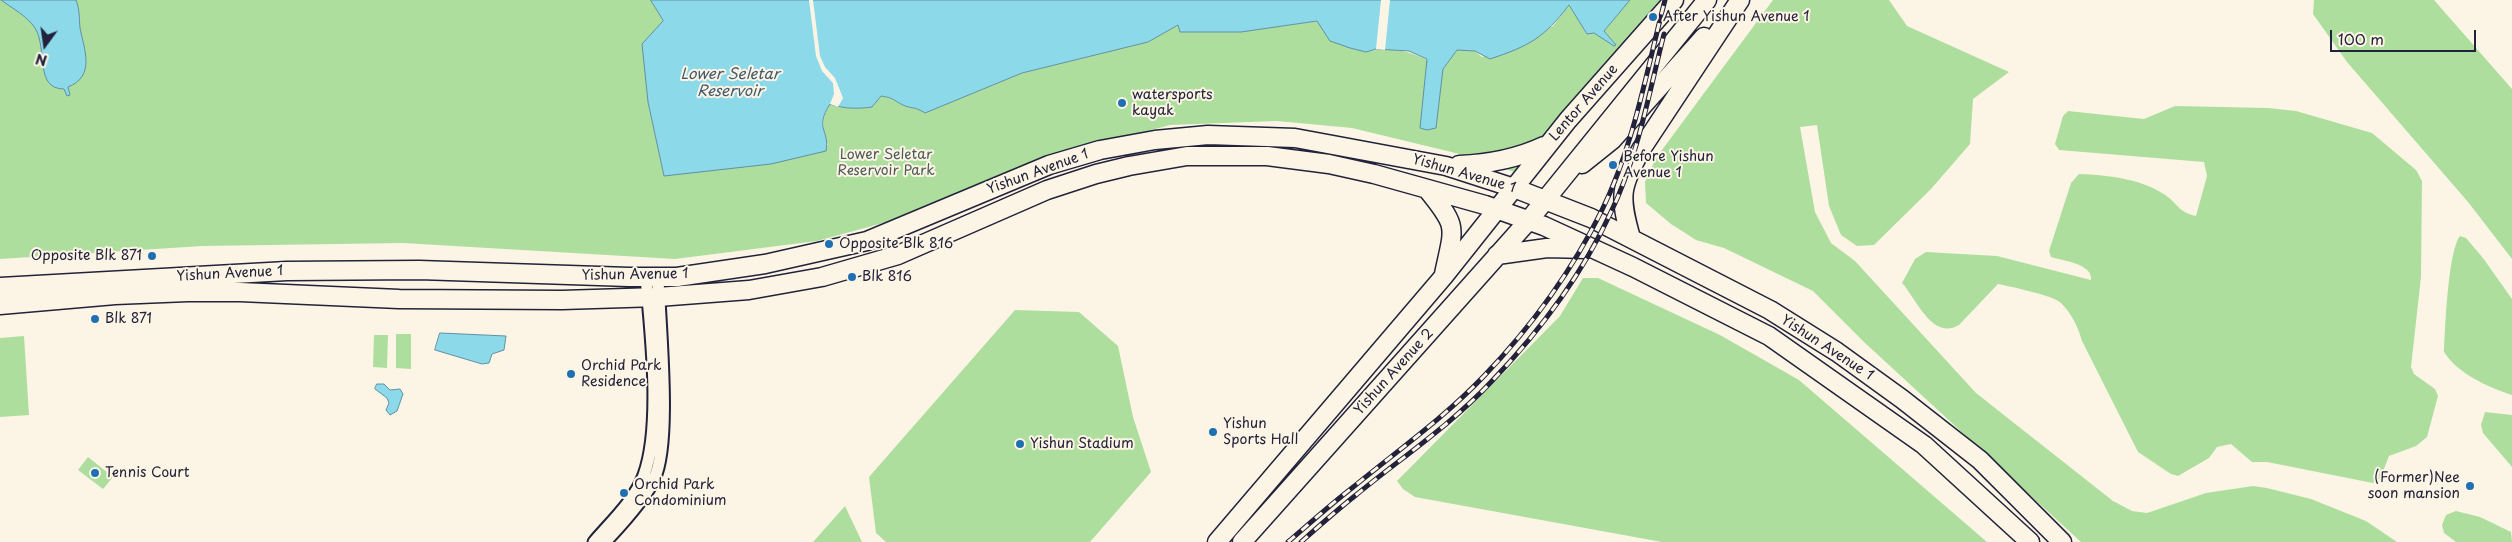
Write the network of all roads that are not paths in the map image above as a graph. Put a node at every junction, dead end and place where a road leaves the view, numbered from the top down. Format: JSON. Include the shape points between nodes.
{"nodes":[{"id":1,"x":1674,"y":0,"type":"edge"},
{"id":2,"x":1707,"y":0,"type":"edge"},
{"id":3,"x":1734,"y":0,"type":"edge"},
{"id":4,"x":1740,"y":0,"type":"edge"},
{"id":5,"x":1295,"y":138,"type":"junction"},
{"id":6,"x":1548,"y":145,"type":"junction"},
{"id":7,"x":1307,"y":162,"type":"junction"},
{"id":8,"x":1446,"y":166,"type":"junction"},
{"id":9,"x":1562,"y":179,"type":"junction"},
{"id":10,"x":1514,"y":188,"type":"junction"},
{"id":11,"x":1427,"y":189,"type":"junction"},
{"id":12,"x":1545,"y":200,"type":"junction"},
{"id":13,"x":1498,"y":210,"type":"junction"},
{"id":14,"x":1528,"y":220,"type":"junction"},
{"id":15,"x":1631,"y":238,"type":"junction"},
{"id":16,"x":1594,"y":250,"type":"junction"},
{"id":17,"x":1497,"y":255,"type":"junction"},
{"id":18,"x":379,"y":270,"type":"junction"},
{"id":19,"x":419,"y":270,"type":"junction"},
{"id":20,"x":1444,"y":276,"type":"junction"},
{"id":21,"x":652,"y":277,"type":"junction"},
{"id":22,"x":0,"y":287,"type":"edge"},
{"id":23,"x":653,"y":297,"type":"junction"},
{"id":24,"x":399,"y":299,"type":"junction"},
{"id":25,"x":440,"y":299,"type":"junction"},
{"id":26,"x":0,"y":305,"type":"edge"},
{"id":27,"x":594,"y":542,"type":"edge"},
{"id":28,"x":605,"y":542,"type":"edge"},
{"id":29,"x":1217,"y":542,"type":"edge"},
{"id":30,"x":1242,"y":542,"type":"edge"},
{"id":31,"x":2030,"y":542,"type":"edge"},
{"id":32,"x":2062,"y":542,"type":"edge"}],
"edges":[{"from":1,"to":6,"type":"main road","name":"Lentor Avenue"},
{"from":2,"to":9,"type":"main road","name":"Lentor Avenue"},
{"from":3,"to":9,"type":"main road","via":[[1607,146]]},
{"from":4,"to":15,"type":"main road","via":[[1628,173],[1622,197]]},
{"from":5,"to":7,"type":"main road","via":[[1319,150],[1317,158]]},
{"from":5,"to":8,"type":"main road","name":"Yishun Avenue 1"},
{"from":5,"to":21,"type":"main road","name":"Yishun Avenue 1","via":[[1208,134],[1100,150],[1049,165],[867,242],[765,264]]},
{"from":6,"to":8,"type":"main road","via":[[1524,156],[1496,162]]},
{"from":6,"to":10,"type":"main road","name":"Lentor Avenue"},
{"from":7,"to":11,"type":"main road","name":"Yishun Avenue 1","via":[[1374,174]]},
{"from":7,"to":23,"type":"main road","name":"Yishun Avenue 1","via":[[1232,154],[1187,156],[1129,166],[1048,190],[956,232],[872,264],[771,288]]},
{"from":8,"to":10,"type":"main road","name":"Yishun Avenue 1"},
{"from":9,"to":12,"type":"main road","name":"Lentor Avenue"},
{"from":10,"to":12,"type":"main road","name":"Yishun Avenue 1"},
{"from":10,"to":13,"type":"main road","name":"Lentor Avenue"},
{"from":11,"to":13,"type":"main road","name":"Yishun Avenue 1"},
{"from":11,"to":20,"type":"main road","via":[[1452,223]]},
{"from":12,"to":14,"type":"main road","name":"Yishun Avenue 2"},
{"from":12,"to":15,"type":"main road","name":"Yishun Avenue 1"},
{"from":13,"to":14,"type":"main road","name":"Yishun Avenue 1"},
{"from":13,"to":20,"type":"main road","name":"Yishun Avenue 2"},
{"from":14,"to":16,"type":"main road","name":"Yishun Avenue 1"},
{"from":14,"to":17,"type":"main road","name":"Yishun Avenue 2"},
{"from":15,"to":32,"type":"main road","name":"Yishun Avenue 1","via":[[1770,310],[1837,352],[1980,460]]},
{"from":16,"to":17,"type":"main road","via":[[1547,248]]},
{"from":16,"to":31,"type":"main road","name":"Yishun Avenue 1","via":[[1769,336],[1924,445]]},
{"from":17,"to":30,"type":"main road","name":"Yishun Avenue 2"},
{"from":18,"to":19,"type":"main road","name":"Yishun Avenue 1"},
{"from":18,"to":22,"type":"main road","name":"Yishun Avenue 1","via":[[190,275]]},
{"from":18,"to":24,"type":"main road","via":[[396,275],[403,288]]},
{"from":19,"to":21,"type":"main road","name":"Yishun Avenue 1"},
{"from":19,"to":25,"type":"main road","via":[[416,284],[420,293]]},
{"from":20,"to":29,"type":"main road","name":"Yishun Avenue 2"},
{"from":21,"to":23,"type":"street"},
{"from":23,"to":25,"type":"main road","name":"Yishun Avenue 1"},
{"from":23,"to":27,"type":"street","via":[[651,447],[644,476],[634,494]]},
{"from":23,"to":28,"type":"street","via":[[663,412],[661,451],[655,479]]},
{"from":24,"to":25,"type":"main road","name":"Yishun Avenue 1"},
{"from":24,"to":26,"type":"main road","name":"Yishun Avenue 1","via":[[188,292]]}]}
